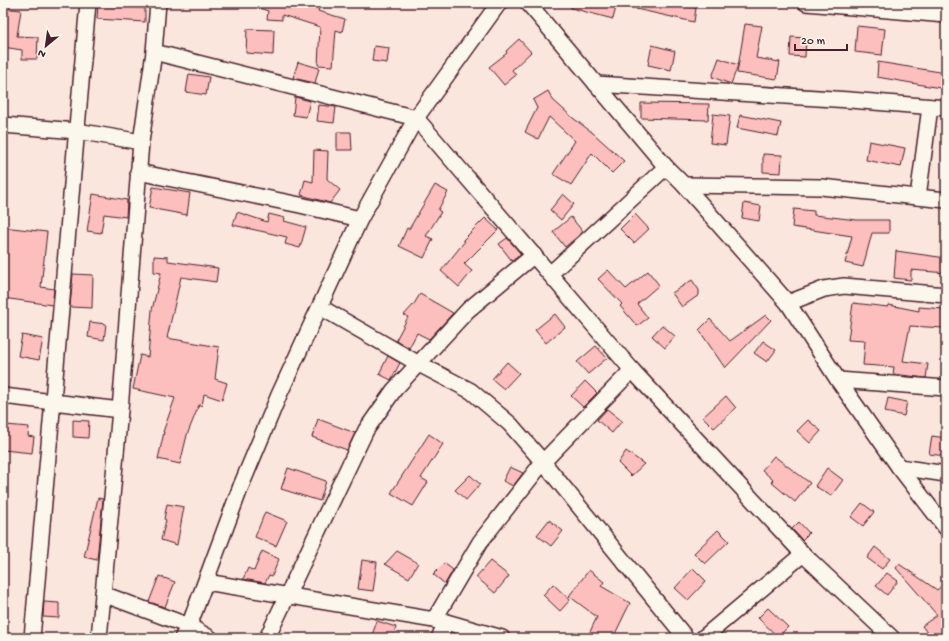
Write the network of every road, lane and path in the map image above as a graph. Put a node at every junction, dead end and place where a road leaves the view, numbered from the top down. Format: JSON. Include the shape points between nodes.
{"nodes":[{"id":1,"x":88,"y":3,"type":"edge"},
{"id":2,"x":158,"y":3,"type":"edge"},
{"id":3,"x":498,"y":3,"type":"edge"},
{"id":4,"x":528,"y":3,"type":"edge"},
{"id":5,"x":806,"y":3,"type":"edge"},
{"id":6,"x":946,"y":15,"type":"edge"},
{"id":7,"x":154,"y":52,"type":"junction"},
{"id":8,"x":596,"y":84,"type":"junction"},
{"id":9,"x":930,"y":107,"type":"junction"},
{"id":10,"x":946,"y":108,"type":"edge"},
{"id":11,"x":416,"y":118,"type":"junction"},
{"id":12,"x":3,"y":125,"type":"edge"},
{"id":13,"x":77,"y":131,"type":"junction"},
{"id":14,"x":141,"y":142,"type":"junction"},
{"id":15,"x":666,"y":167,"type":"junction"},
{"id":16,"x":138,"y":172,"type":"junction"},
{"id":17,"x":684,"y":185,"type":"junction"},
{"id":18,"x":918,"y":197,"type":"junction"},
{"id":19,"x":946,"y":200,"type":"edge"},
{"id":20,"x":360,"y":219,"type":"junction"},
{"id":21,"x":534,"y":255,"type":"junction"},
{"id":22,"x":550,"y":274,"type":"junction"},
{"id":23,"x":946,"y":295,"type":"edge"},
{"id":24,"x":788,"y":303,"type":"junction"},
{"id":25,"x":320,"y":307,"type":"junction"},
{"id":26,"x":419,"y":364,"type":"junction"},
{"id":27,"x":632,"y":370,"type":"junction"},
{"id":28,"x":838,"y":380,"type":"junction"},
{"id":29,"x":946,"y":388,"type":"edge"},
{"id":30,"x":3,"y":396,"type":"edge"},
{"id":31,"x":52,"y":401,"type":"junction"},
{"id":32,"x":120,"y":410,"type":"junction"},
{"id":33,"x":543,"y":462,"type":"junction"},
{"id":34,"x":899,"y":466,"type":"junction"},
{"id":35,"x":946,"y":474,"type":"edge"},
{"id":36,"x":946,"y":528,"type":"edge"},
{"id":37,"x":803,"y":554,"type":"junction"},
{"id":38,"x":206,"y":582,"type":"junction"},
{"id":39,"x":103,"y":594,"type":"junction"},
{"id":40,"x":286,"y":596,"type":"junction"},
{"id":41,"x":440,"y":621,"type":"junction"},
{"id":42,"x":185,"y":632,"type":"edge"},
{"id":43,"x":32,"y":638,"type":"edge"},
{"id":44,"x":99,"y":638,"type":"edge"},
{"id":45,"x":210,"y":638,"type":"edge"},
{"id":46,"x":267,"y":638,"type":"edge"},
{"id":47,"x":439,"y":638,"type":"edge"},
{"id":48,"x":502,"y":638,"type":"edge"},
{"id":49,"x":686,"y":638,"type":"edge"},
{"id":50,"x":703,"y":638,"type":"edge"},
{"id":51,"x":892,"y":638,"type":"edge"}],
"edges":[{"from":1,"to":13,"type":"street"},
{"from":2,"to":7,"type":"street"},
{"from":3,"to":11,"type":"street"},
{"from":4,"to":8,"type":"street"},
{"from":5,"to":6,"type":"street"},
{"from":7,"to":11,"type":"street"},
{"from":7,"to":14,"type":"street"},
{"from":8,"to":9,"type":"street"},
{"from":8,"to":15,"type":"street"},
{"from":9,"to":10,"type":"street"},
{"from":9,"to":18,"type":"street"},
{"from":11,"to":20,"type":"street"},
{"from":11,"to":21,"type":"street"},
{"from":12,"to":13,"type":"street"},
{"from":13,"to":14,"type":"street"},
{"from":13,"to":31,"type":"street"},
{"from":14,"to":16,"type":"street"},
{"from":15,"to":17,"type":"street"},
{"from":15,"to":22,"type":"street"},
{"from":16,"to":20,"type":"street"},
{"from":16,"to":32,"type":"street"},
{"from":17,"to":18,"type":"street","via":[[821,187]]},
{"from":17,"to":24,"type":"street"},
{"from":18,"to":19,"type":"street"},
{"from":20,"to":25,"type":"street"},
{"from":21,"to":22,"type":"street"},
{"from":21,"to":26,"type":"street","via":[[468,310]]},
{"from":22,"to":27,"type":"street"},
{"from":23,"to":24,"type":"street","via":[[844,286],[824,288]]},
{"from":24,"to":28,"type":"street"},
{"from":25,"to":26,"type":"street"},
{"from":25,"to":38,"type":"street","via":[[259,444]]},
{"from":26,"to":33,"type":"street","via":[[471,391],[510,424]]},
{"from":26,"to":40,"type":"street","via":[[394,390],[366,430]]},
{"from":27,"to":33,"type":"street"},
{"from":27,"to":37,"type":"street"},
{"from":28,"to":29,"type":"street"},
{"from":28,"to":34,"type":"street"},
{"from":30,"to":31,"type":"street"},
{"from":31,"to":32,"type":"street"},
{"from":31,"to":43,"type":"street"},
{"from":32,"to":39,"type":"street"},
{"from":33,"to":41,"type":"street","via":[[480,542]]},
{"from":33,"to":49,"type":"street"},
{"from":34,"to":35,"type":"street"},
{"from":34,"to":36,"type":"street"},
{"from":37,"to":50,"type":"street"},
{"from":37,"to":51,"type":"street"},
{"from":38,"to":40,"type":"street"},
{"from":38,"to":42,"type":"street"},
{"from":39,"to":42,"type":"street"},
{"from":39,"to":44,"type":"street"},
{"from":40,"to":41,"type":"street"},
{"from":40,"to":46,"type":"street"},
{"from":41,"to":47,"type":"street"},
{"from":41,"to":48,"type":"street"},
{"from":42,"to":45,"type":"street"}]}
